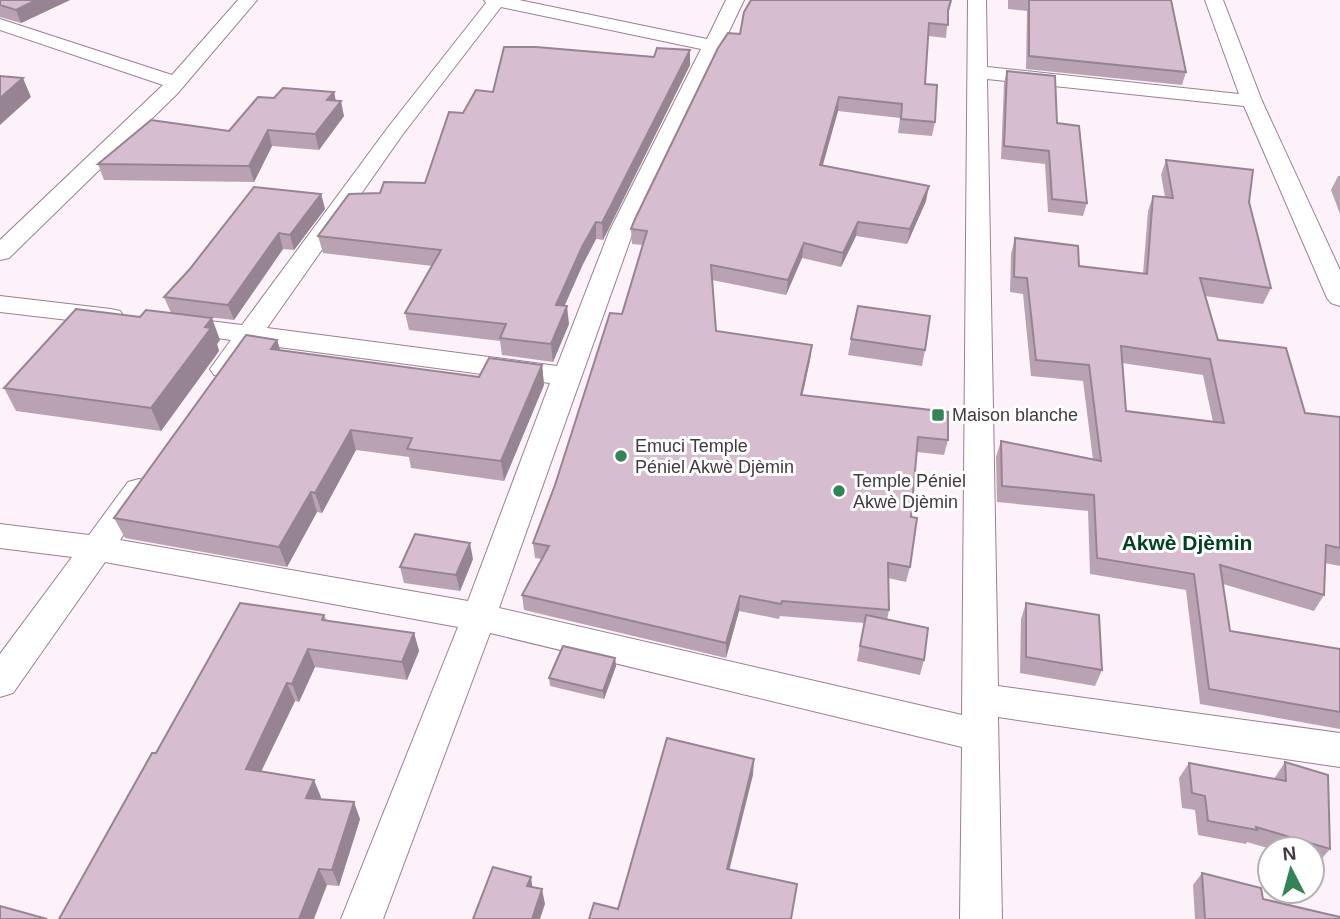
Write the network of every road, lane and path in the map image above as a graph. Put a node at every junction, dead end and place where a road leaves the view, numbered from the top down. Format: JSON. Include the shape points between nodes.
{"nodes":[{"id":1,"x":248,"y":0,"type":"edge"},
{"id":2,"x":735,"y":0,"type":"edge"},
{"id":3,"x":977,"y":0,"type":"edge"},
{"id":4,"x":1214,"y":0,"type":"edge"},
{"id":5,"x":495,"y":1,"type":"edge"},
{"id":6,"x":0,"y":24,"type":"edge"},
{"id":7,"x":713,"y":46,"type":"junction"},
{"id":8,"x":978,"y":72,"type":"junction"},
{"id":9,"x":176,"y":83,"type":"junction"},
{"id":10,"x":1252,"y":101,"type":"junction"},
{"id":11,"x":0,"y":253,"type":"edge"},
{"id":12,"x":1340,"y":298,"type":"edge"},
{"id":13,"x":0,"y":304,"type":"edge"},
{"id":14,"x":249,"y":333,"type":"junction"},
{"id":15,"x":568,"y":376,"type":"junction"},
{"id":16,"x":209,"y":390,"type":"edge"},
{"id":17,"x":153,"y":469,"type":"edge"},
{"id":18,"x":0,"y":536,"type":"edge"},
{"id":19,"x":97,"y":548,"type":"junction"},
{"id":20,"x":479,"y":617,"type":"junction"},
{"id":21,"x":0,"y":682,"type":"edge"},
{"id":22,"x":981,"y":699,"type":"junction"},
{"id":23,"x":980,"y":735,"type":"junction"},
{"id":24,"x":1340,"y":750,"type":"edge"},
{"id":25,"x":362,"y":919,"type":"edge"},
{"id":26,"x":981,"y":919,"type":"edge"}],
"edges":[{"from":1,"to":9,"type":"street"},
{"from":2,"to":7,"type":"street"},
{"from":3,"to":8,"type":"street"},
{"from":4,"to":10,"type":"street"},
{"from":5,"to":7,"type":"street"},
{"from":5,"to":14,"type":"street"},
{"from":6,"to":9,"type":"street"},
{"from":7,"to":15,"type":"street","via":[[621,232]]},
{"from":8,"to":10,"type":"street"},
{"from":8,"to":22,"type":"street"},
{"from":9,"to":11,"type":"street"},
{"from":10,"to":12,"type":"street"},
{"from":13,"to":14,"type":"street"},
{"from":14,"to":15,"type":"street"},
{"from":14,"to":16,"type":"street"},
{"from":15,"to":20,"type":"street"},
{"from":17,"to":19,"type":"street"},
{"from":18,"to":19,"type":"street"},
{"from":19,"to":20,"type":"street"},
{"from":19,"to":21,"type":"street"},
{"from":20,"to":23,"type":"street"},
{"from":20,"to":25,"type":"street"},
{"from":22,"to":23,"type":"street"},
{"from":22,"to":24,"type":"street"},
{"from":23,"to":26,"type":"street"}]}
